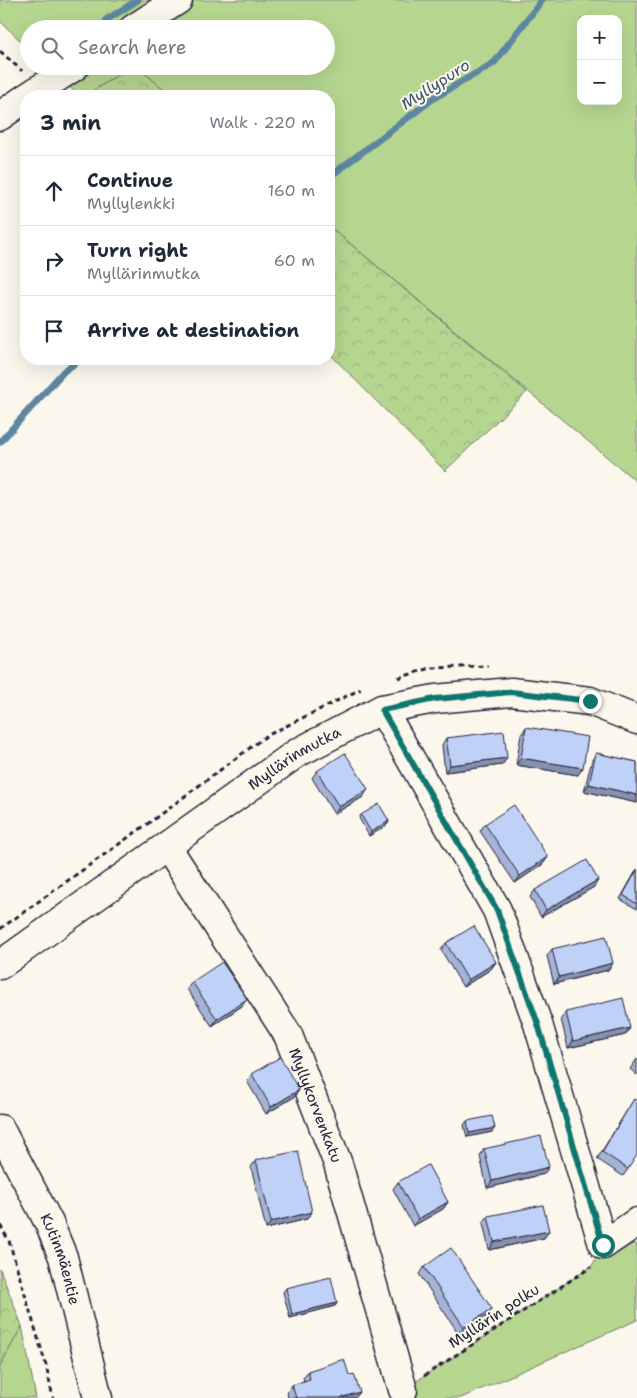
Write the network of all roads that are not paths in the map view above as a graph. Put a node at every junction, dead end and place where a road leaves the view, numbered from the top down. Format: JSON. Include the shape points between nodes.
{"nodes":[{"id":1,"x":178,"y":0,"type":"edge"},
{"id":2,"x":147,"y":20,"type":"edge"},
{"id":3,"x":61,"y":75,"type":"edge"},
{"id":4,"x":39,"y":90,"type":"edge"},
{"id":5,"x":20,"y":102,"type":"edge"},
{"id":6,"x":0,"y":116,"type":"edge"},
{"id":7,"x":382,"y":710,"type":"junction"},
{"id":8,"x":637,"y":720,"type":"edge"},
{"id":9,"x":167,"y":847,"type":"junction"},
{"id":10,"x":0,"y":965,"type":"edge"},
{"id":11,"x":0,"y":1129,"type":"edge"},
{"id":12,"x":637,"y":1222,"type":"edge"},
{"id":13,"x":403,"y":1390,"type":"road end"},
{"id":14,"x":98,"y":1398,"type":"edge"}],
"edges":[{"from":1,"to":2,"type":"street"},
{"from":3,"to":4,"type":"street"},
{"from":5,"to":6,"type":"street"},
{"from":7,"to":8,"type":"street","name":"Myllärinmutka","via":[[435,699],[511,692],[590,701]]},
{"from":7,"to":9,"type":"street","name":"Myllärinmutka","via":[[297,753]]},
{"from":7,"to":12,"type":"street","via":[[497,910],[538,1024],[603,1245]]},
{"from":9,"to":10,"type":"street","name":"Myllärinmutka"},
{"from":9,"to":13,"type":"street","name":"Myllykorvenkatu","via":[[288,1035],[338,1164]]},
{"from":11,"to":14,"type":"street","name":"Kutinmäentie","via":[[49,1222],[63,1257]]}]}
